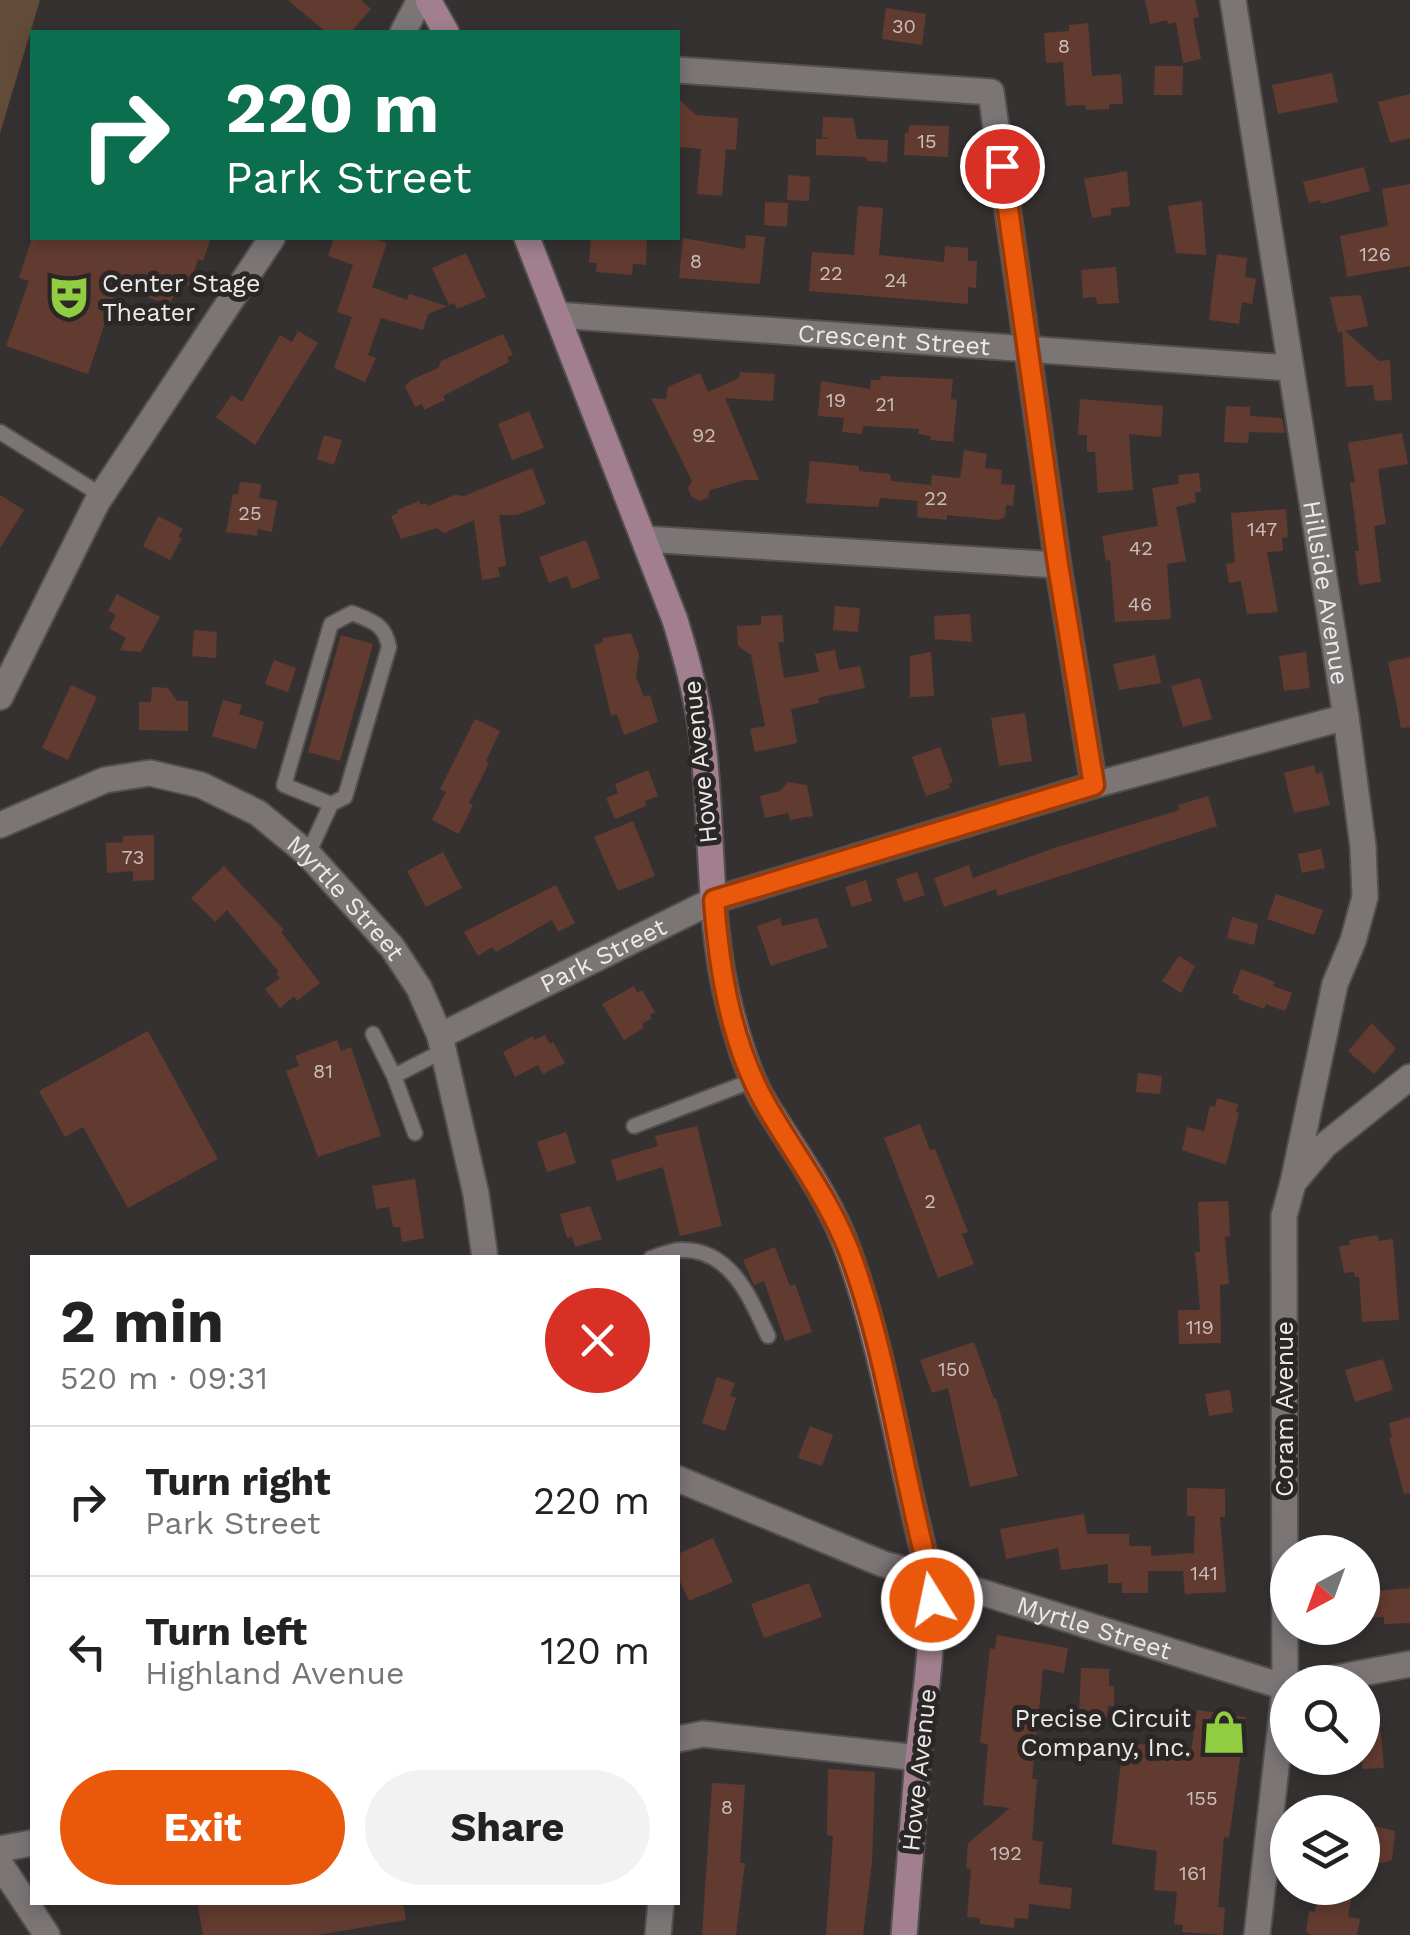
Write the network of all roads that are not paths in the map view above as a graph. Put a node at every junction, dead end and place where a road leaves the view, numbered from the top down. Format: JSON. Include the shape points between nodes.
{"nodes":[{"id":1,"x":420,"y":0,"type":"edge"},
{"id":2,"x":428,"y":0,"type":"edge"},
{"id":3,"x":1233,"y":0,"type":"edge"},
{"id":4,"x":405,"y":30,"type":"edge"},
{"id":5,"x":445,"y":30,"type":"edge"},
{"id":6,"x":680,"y":70,"type":"edge"},
{"id":7,"x":271,"y":240,"type":"edge"},
{"id":8,"x":528,"y":240,"type":"edge"},
{"id":9,"x":556,"y":315,"type":"junction"},
{"id":10,"x":1030,"y":350,"type":"junction"},
{"id":11,"x":1290,"y":368,"type":"junction"},
{"id":12,"x":0,"y":432,"type":"edge"},
{"id":13,"x":101,"y":494,"type":"junction"},
{"id":14,"x":645,"y":539,"type":"junction"},
{"id":15,"x":1058,"y":565,"type":"junction"},
{"id":16,"x":0,"y":697,"type":"edge"},
{"id":17,"x":1346,"y":716,"type":"junction"},
{"id":18,"x":1094,"y":785,"type":"junction"},
{"id":19,"x":331,"y":804,"type":"junction"},
{"id":20,"x":0,"y":825,"type":"edge"},
{"id":21,"x":308,"y":854,"type":"junction"},
{"id":22,"x":714,"y":900,"type":"junction"},
{"id":23,"x":373,"y":1034,"type":"dead end"},
{"id":24,"x":441,"y":1044,"type":"junction"},
{"id":25,"x":394,"y":1076,"type":"junction"},
{"id":26,"x":1410,"y":1077,"type":"edge"},
{"id":27,"x":754,"y":1080,"type":"junction"},
{"id":28,"x":634,"y":1126,"type":"dead end"},
{"id":29,"x":415,"y":1133,"type":"dead end"},
{"id":30,"x":1293,"y":1183,"type":"junction"},
{"id":31,"x":485,"y":1255,"type":"edge"},
{"id":32,"x":663,"y":1255,"type":"edge"},
{"id":33,"x":768,"y":1336,"type":"dead end"},
{"id":34,"x":680,"y":1481,"type":"edge"},
{"id":35,"x":930,"y":1576,"type":"junction"},
{"id":36,"x":1410,"y":1664,"type":"edge"},
{"id":37,"x":1286,"y":1665,"type":"edge"},
{"id":38,"x":1380,"y":1670,"type":"edge"},
{"id":39,"x":1270,"y":1683,"type":"edge"},
{"id":40,"x":680,"y":1739,"type":"edge"},
{"id":41,"x":918,"y":1758,"type":"junction"},
{"id":42,"x":1276,"y":1775,"type":"edge"},
{"id":43,"x":30,"y":1843,"type":"edge"},
{"id":44,"x":0,"y":1849,"type":"edge"},
{"id":45,"x":0,"y":1864,"type":"edge"},
{"id":46,"x":661,"y":1905,"type":"edge"},
{"id":47,"x":47,"y":1935,"type":"edge"},
{"id":48,"x":658,"y":1935,"type":"edge"},
{"id":49,"x":904,"y":1935,"type":"edge"},
{"id":50,"x":1257,"y":1935,"type":"edge"}],
"edges":[{"from":1,"to":4,"type":"street"},
{"from":2,"to":5,"type":"main road"},
{"from":3,"to":11,"type":"street","name":"Hillside Avenue"},
{"from":6,"to":10,"type":"street","via":[[991,92]]},
{"from":7,"to":13,"type":"street"},
{"from":8,"to":9,"type":"main road","name":"Howe Avenue"},
{"from":9,"to":10,"type":"street","name":"Crescent Street"},
{"from":9,"to":14,"type":"main road","name":"Howe Avenue"},
{"from":10,"to":11,"type":"street","name":"Crescent Street"},
{"from":10,"to":15,"type":"street"},
{"from":11,"to":17,"type":"street","name":"Hillside Avenue"},
{"from":12,"to":13,"type":"lane"},
{"from":13,"to":16,"type":"street"},
{"from":14,"to":15,"type":"street"},
{"from":14,"to":22,"type":"main road","name":"Howe Avenue","via":[[692,677]]},
{"from":15,"to":18,"type":"street"},
{"from":17,"to":18,"type":"street","name":"Park Street"},
{"from":17,"to":30,"type":"street","name":"Hillside Avenue","via":[[1365,897],[1335,984]]},
{"from":18,"to":22,"type":"street","name":"Park Street"},
{"from":19,"to":19,"type":"lane","via":[[284,786],[331,624],[352,613],[378,624],[389,647],[345,796]]},
{"from":19,"to":21,"type":"lane"},
{"from":20,"to":21,"type":"street","name":"Myrtle Street","via":[[105,780],[150,773],[201,785],[258,813]]},
{"from":21,"to":24,"type":"street","name":"Myrtle Street","via":[[392,947]]},
{"from":22,"to":24,"type":"street","name":"Park Street"},
{"from":22,"to":27,"type":"main road","name":"Howe Avenue","via":[[729,1005]]},
{"from":23,"to":25,"type":"lane"},
{"from":24,"to":25,"type":"lane"},
{"from":24,"to":31,"type":"street","name":"Myrtle Street"},
{"from":25,"to":29,"type":"lane"},
{"from":26,"to":30,"type":"street","via":[[1325,1144]]},
{"from":27,"to":28,"type":"lane"},
{"from":27,"to":35,"type":"main road","name":"Howe Avenue","via":[[848,1251]]},
{"from":30,"to":37,"type":"street","name":"Coram Avenue","via":[[1283,1256]]},
{"from":32,"to":33,"type":"lane","via":[[682,1250],[731,1271]]},
{"from":34,"to":35,"type":"street","name":"Myrtle Street","via":[[883,1564]]},
{"from":35,"to":39,"type":"street","name":"Myrtle Street"},
{"from":35,"to":41,"type":"main road","name":"Howe Avenue","via":[[934,1613]]},
{"from":36,"to":38,"type":"street"},
{"from":40,"to":41,"type":"street","via":[[703,1734]]},
{"from":41,"to":49,"type":"main road","name":"Howe Avenue"},
{"from":42,"to":50,"type":"street","name":"Coram Avenue"},
{"from":43,"to":44,"type":"street"},
{"from":45,"to":47,"type":"street"},
{"from":46,"to":48,"type":"street"}]}
